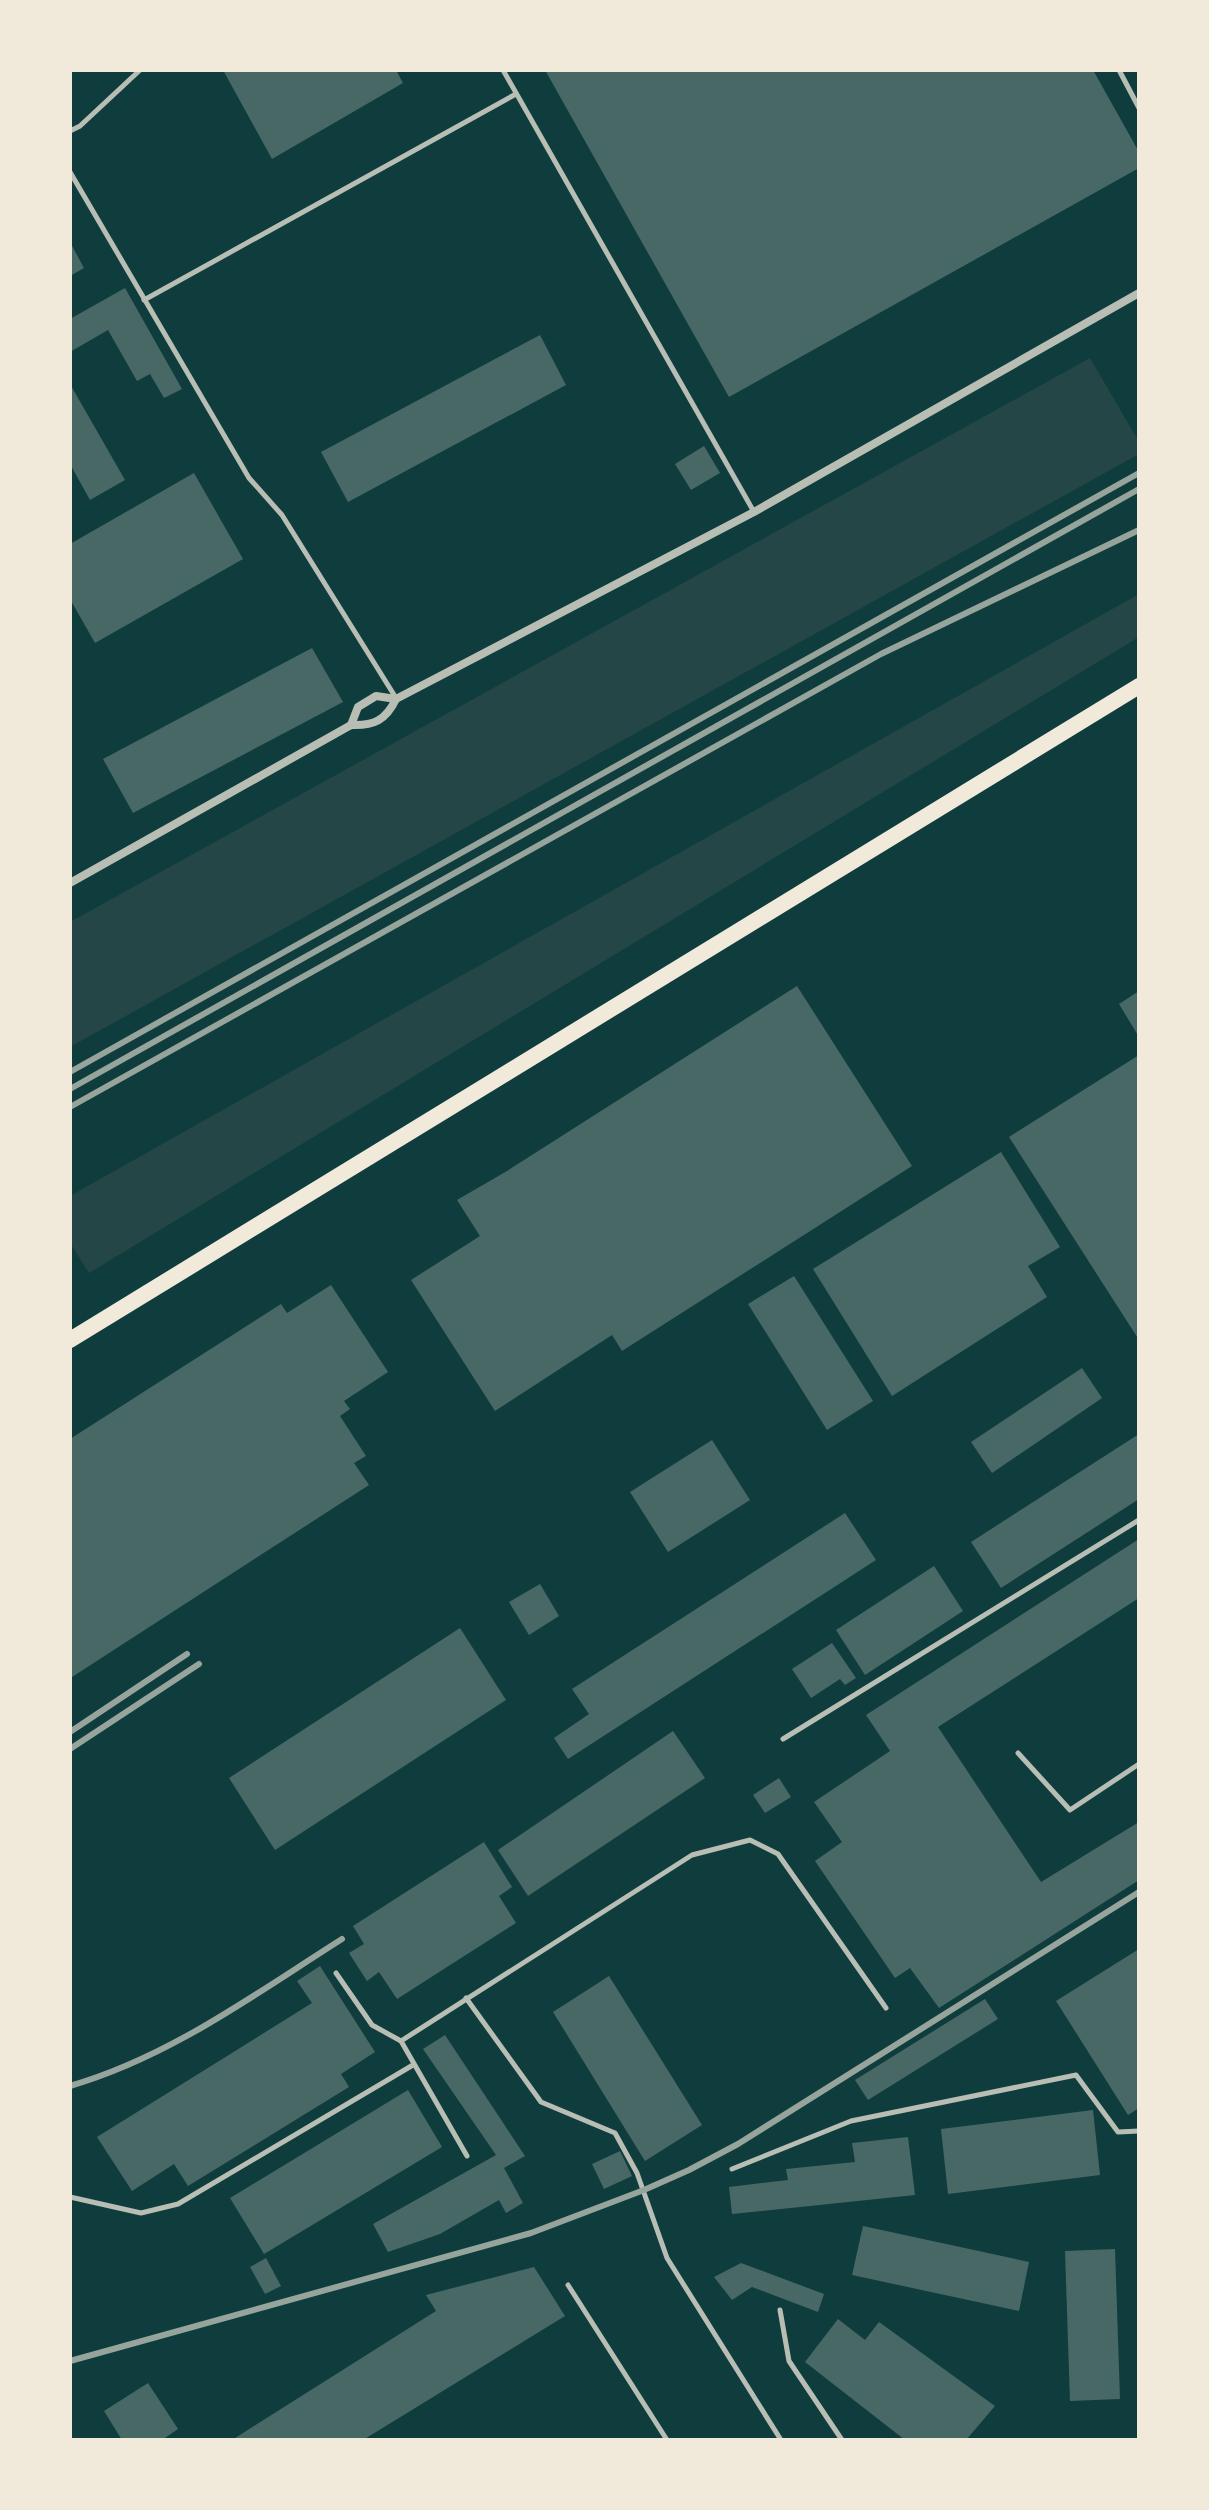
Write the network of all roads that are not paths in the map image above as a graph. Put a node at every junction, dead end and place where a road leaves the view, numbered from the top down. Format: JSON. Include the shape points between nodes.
{"nodes":[{"id":1,"x":140,"y":70,"type":"edge"},
{"id":2,"x":503,"y":70,"type":"edge"},
{"id":3,"x":1119,"y":70,"type":"edge"},
{"id":4,"x":516,"y":94,"type":"junction"},
{"id":5,"x":1139,"y":108,"type":"edge"},
{"id":6,"x":70,"y":131,"type":"edge"},
{"id":7,"x":70,"y":172,"type":"edge"},
{"id":8,"x":1139,"y":293,"type":"edge"},
{"id":9,"x":144,"y":300,"type":"junction"},
{"id":10,"x":754,"y":512,"type":"junction"},
{"id":11,"x":1139,"y":686,"type":"edge"},
{"id":12,"x":396,"y":699,"type":"junction"},
{"id":13,"x":351,"y":725,"type":"junction"},
{"id":14,"x":70,"y":883,"type":"edge"},
{"id":15,"x":70,"y":1340,"type":"edge"},
{"id":16,"x":1139,"y":1520,"type":"edge"},
{"id":17,"x":783,"y":1739,"type":"dead end"},
{"id":18,"x":1018,"y":1753,"type":"dead end"},
{"id":19,"x":1139,"y":1764,"type":"edge"},
{"id":20,"x":336,"y":1973,"type":"dead end"},
{"id":21,"x":466,"y":1998,"type":"junction"},
{"id":22,"x":886,"y":2008,"type":"dead end"},
{"id":23,"x":401,"y":2041,"type":"junction"},
{"id":24,"x":413,"y":2065,"type":"junction"},
{"id":25,"x":1139,"y":2131,"type":"edge"},
{"id":26,"x":467,"y":2156,"type":"dead end"},
{"id":27,"x":732,"y":2169,"type":"dead end"},
{"id":28,"x":70,"y":2197,"type":"edge"},
{"id":29,"x":568,"y":2285,"type":"dead end"},
{"id":30,"x":780,"y":2310,"type":"dead end"},
{"id":31,"x":667,"y":2440,"type":"edge"},
{"id":32,"x":781,"y":2440,"type":"edge"},
{"id":33,"x":842,"y":2440,"type":"edge"}],
"edges":[{"from":1,"to":6,"type":"lane"},
{"from":2,"to":4,"type":"lane"},
{"from":3,"to":5,"type":"lane"},
{"from":4,"to":9,"type":"lane"},
{"from":4,"to":10,"type":"lane"},
{"from":7,"to":9,"type":"lane"},
{"from":8,"to":10,"type":"street"},
{"from":9,"to":12,"type":"lane","via":[[249,478],[282,515]]},
{"from":10,"to":12,"type":"street"},
{"from":11,"to":15,"type":"highway"},
{"from":12,"to":13,"type":"street","via":[[390,714],[368,726]]},
{"from":12,"to":13,"type":"street","via":[[376,696],[358,707]]},
{"from":13,"to":14,"type":"street"},
{"from":16,"to":17,"type":"lane"},
{"from":18,"to":19,"type":"lane","via":[[1070,1810]]},
{"from":20,"to":23,"type":"lane","via":[[372,2025]]},
{"from":21,"to":22,"type":"lane","via":[[692,1855],[750,1840],[778,1854]]},
{"from":21,"to":23,"type":"lane"},
{"from":21,"to":32,"type":"lane","via":[[541,2102],[615,2133],[637,2173],[667,2258]]},
{"from":23,"to":24,"type":"lane"},
{"from":24,"to":26,"type":"lane"},
{"from":24,"to":28,"type":"lane","via":[[178,2204],[141,2213]]},
{"from":25,"to":27,"type":"lane","via":[[1118,2132],[1076,2075],[851,2121]]},
{"from":29,"to":31,"type":"lane"},
{"from":30,"to":33,"type":"lane","via":[[789,2361]]}]}
